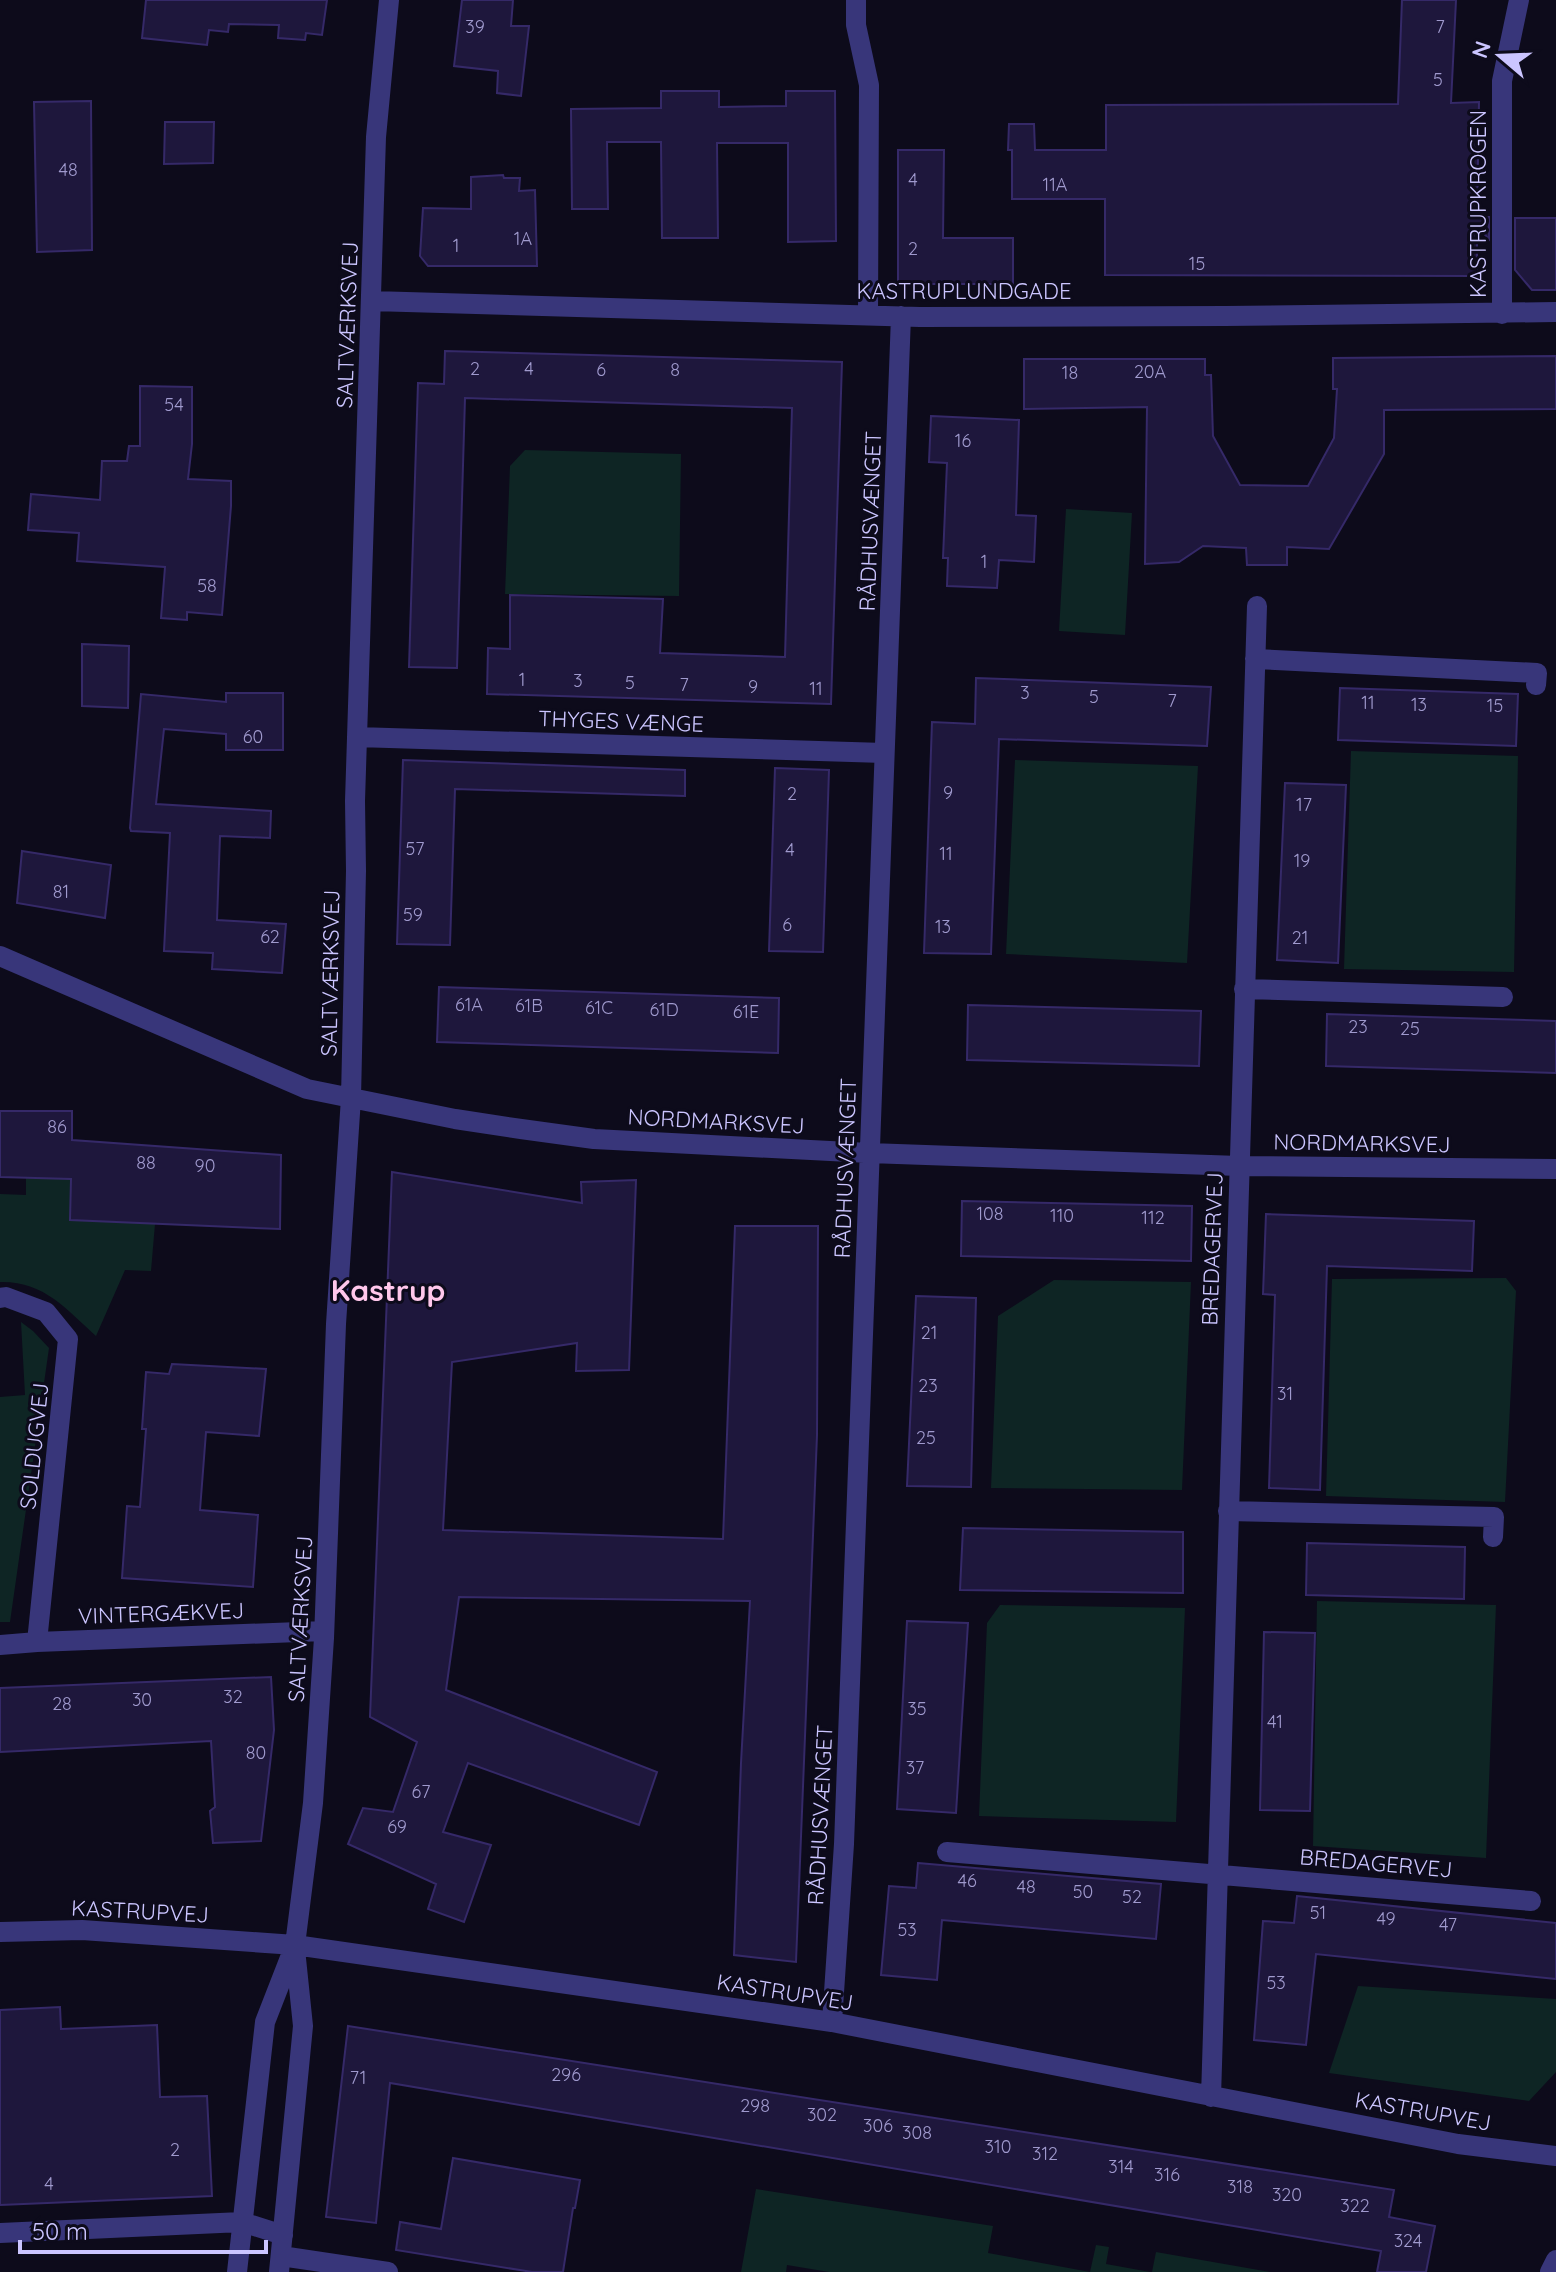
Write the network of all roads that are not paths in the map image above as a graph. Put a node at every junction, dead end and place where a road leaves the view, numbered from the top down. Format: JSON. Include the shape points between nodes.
{"nodes":[{"id":1,"x":389,"y":0,"type":"edge"},
{"id":2,"x":856,"y":0,"type":"edge"},
{"id":3,"x":1519,"y":0,"type":"edge"},
{"id":4,"x":372,"y":301,"type":"junction"},
{"id":5,"x":1556,"y":312,"type":"edge"},
{"id":6,"x":1502,"y":314,"type":"junction"},
{"id":7,"x":868,"y":315,"type":"junction"},
{"id":8,"x":901,"y":316,"type":"junction"},
{"id":9,"x":1257,"y":606,"type":"dead end"},
{"id":10,"x":1255,"y":659,"type":"junction"},
{"id":11,"x":1536,"y":685,"type":"dead end"},
{"id":12,"x":357,"y":737,"type":"junction"},
{"id":13,"x":884,"y":753,"type":"junction"},
{"id":14,"x":0,"y":956,"type":"edge"},
{"id":15,"x":1244,"y":989,"type":"junction"},
{"id":16,"x":1503,"y":997,"type":"dead end"},
{"id":17,"x":351,"y":1098,"type":"junction"},
{"id":18,"x":869,"y":1153,"type":"junction"},
{"id":19,"x":1239,"y":1166,"type":"junction"},
{"id":20,"x":1556,"y":1169,"type":"edge"},
{"id":21,"x":0,"y":1298,"type":"edge"},
{"id":22,"x":1228,"y":1511,"type":"junction"},
{"id":23,"x":1493,"y":1537,"type":"dead end"},
{"id":24,"x":324,"y":1631,"type":"junction"},
{"id":25,"x":37,"y":1642,"type":"junction"},
{"id":26,"x":0,"y":1645,"type":"edge"},
{"id":27,"x":947,"y":1852,"type":"dead end"},
{"id":28,"x":1217,"y":1873,"type":"junction"},
{"id":29,"x":1531,"y":1901,"type":"dead end"},
{"id":30,"x":0,"y":1932,"type":"edge"},
{"id":31,"x":295,"y":1945,"type":"junction"},
{"id":32,"x":832,"y":2022,"type":"junction"},
{"id":33,"x":1211,"y":2097,"type":"junction"},
{"id":34,"x":1556,"y":2156,"type":"edge"},
{"id":35,"x":242,"y":2222,"type":"junction"},
{"id":36,"x":0,"y":2233,"type":"edge"},
{"id":37,"x":283,"y":2235,"type":"junction"},
{"id":38,"x":1556,"y":2260,"type":"edge"},
{"id":39,"x":280,"y":2264,"type":"edge"},
{"id":40,"x":237,"y":2272,"type":"edge"},
{"id":41,"x":388,"y":2272,"type":"edge"},
{"id":42,"x":1550,"y":2272,"type":"edge"}],
"edges":[{"from":1,"to":4,"type":"street","name":"SALTVÆRKSVEJ","via":[[376,137]]},
{"from":2,"to":7,"type":"street","via":[[869,85]]},
{"from":3,"to":6,"type":"street","name":"KASTRUPKROGEN","via":[[1502,81]]},
{"from":4,"to":7,"type":"street","name":"KASTRUPLUNDGADE"},
{"from":4,"to":12,"type":"street","name":"SALTVÆRKSVEJ"},
{"from":5,"to":6,"type":"street","name":"KASTRUPLUNDGADE"},
{"from":6,"to":8,"type":"street","name":"KASTRUPLUNDGADE"},
{"from":7,"to":8,"type":"street","name":"KASTRUPLUNDGADE"},
{"from":8,"to":13,"type":"street","name":"RÅDHUSVÆNGET"},
{"from":9,"to":10,"type":"street","name":"BREDAGERVEJ"},
{"from":10,"to":11,"type":"street","via":[[1537,673]]},
{"from":10,"to":15,"type":"street","name":"BREDAGERVEJ"},
{"from":12,"to":13,"type":"street","name":"THYGES VÆNGE"},
{"from":12,"to":17,"type":"street","name":"SALTVÆRKSVEJ"},
{"from":13,"to":18,"type":"street","name":"RÅDHUSVÆNGET"},
{"from":14,"to":17,"type":"street","name":"NORDMARKSVEJ","via":[[307,1089]]},
{"from":15,"to":16,"type":"street"},
{"from":15,"to":19,"type":"street","name":"BREDAGERVEJ"},
{"from":17,"to":18,"type":"street","name":"NORDMARKSVEJ","via":[[594,1139]]},
{"from":17,"to":24,"type":"street","name":"SALTVÆRKSVEJ"},
{"from":18,"to":19,"type":"street","name":"NORDMARKSVEJ"},
{"from":18,"to":32,"type":"street","name":"RÅDHUSVÆNGET","via":[[844,1844]]},
{"from":19,"to":20,"type":"street","name":"NORDMARKSVEJ"},
{"from":19,"to":22,"type":"street","name":"BREDAGERVEJ"},
{"from":21,"to":25,"type":"street","name":"SOLDUGVEJ","via":[[46,1312],[68,1339]]},
{"from":22,"to":23,"type":"street","via":[[1494,1517]]},
{"from":22,"to":28,"type":"street","name":"BREDAGERVEJ"},
{"from":24,"to":25,"type":"street","name":"VINTERGÆKVEJ"},
{"from":24,"to":31,"type":"street","name":"SALTVÆRKSVEJ","via":[[313,1803]]},
{"from":25,"to":26,"type":"street","name":"VINTERGÆKVEJ"},
{"from":27,"to":28,"type":"street","name":"BREDAGERVEJ"},
{"from":28,"to":29,"type":"street","name":"BREDAGERVEJ"},
{"from":28,"to":33,"type":"street","name":"BREDAGERVEJ"},
{"from":30,"to":31,"type":"street","name":"KASTRUPVEJ","via":[[82,1930]]},
{"from":31,"to":32,"type":"street","name":"KASTRUPVEJ"},
{"from":31,"to":35,"type":"street","name":"SALTVÆRKSVEJ","via":[[265,2022]]},
{"from":31,"to":37,"type":"street","name":"SALTVÆRKSVEJ","via":[[303,2026]]},
{"from":32,"to":33,"type":"street","name":"KASTRUPVEJ"},
{"from":33,"to":34,"type":"street","name":"KASTRUPVEJ","via":[[1458,2144]]},
{"from":35,"to":36,"type":"street"},
{"from":35,"to":37,"type":"street"},
{"from":35,"to":40,"type":"street","name":"SALTVÆRKSVEJ"},
{"from":37,"to":39,"type":"street","name":"SALTVÆRKSVEJ"},
{"from":38,"to":42,"type":"street"},
{"from":39,"to":41,"type":"street"}]}
